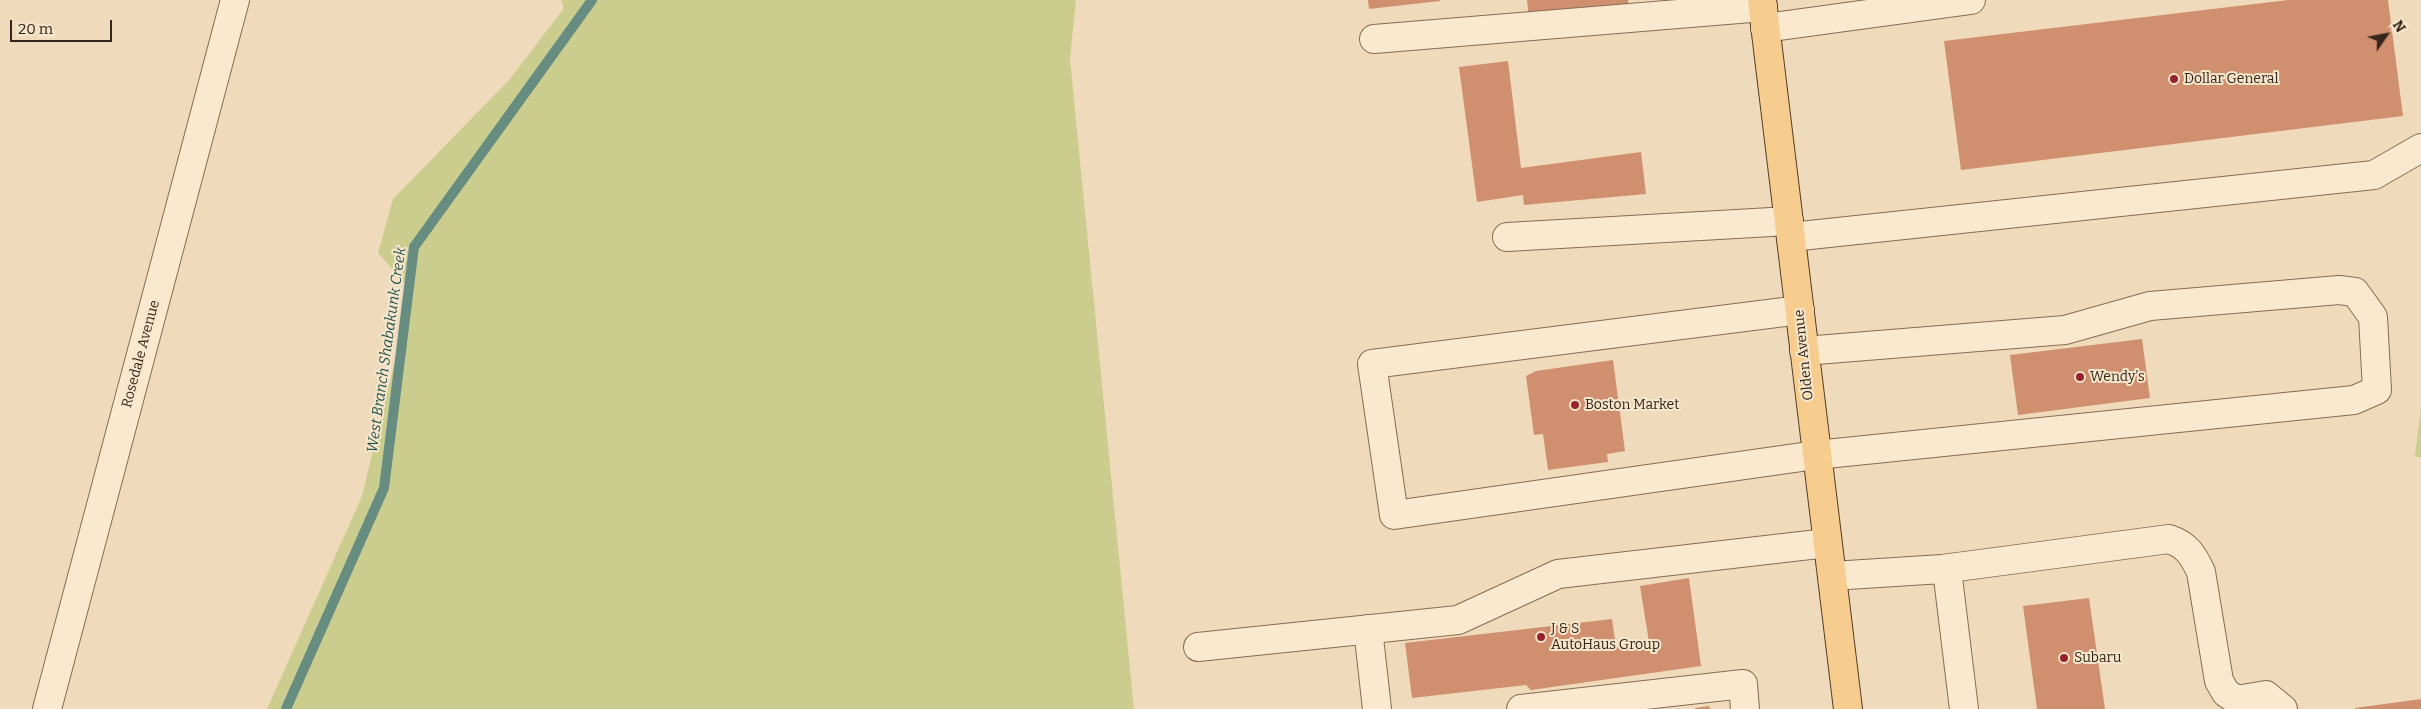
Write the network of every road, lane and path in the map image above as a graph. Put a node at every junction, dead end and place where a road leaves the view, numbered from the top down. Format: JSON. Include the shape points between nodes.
{"nodes":[{"id":1,"x":235,"y":0,"type":"edge"},
{"id":2,"x":1971,"y":0,"type":"edge"},
{"id":3,"x":1911,"y":4,"type":"edge"},
{"id":4,"x":1764,"y":12,"type":"edge"},
{"id":5,"x":1374,"y":39,"type":"dead end"},
{"id":6,"x":2421,"y":148,"type":"edge"},
{"id":7,"x":1790,"y":229,"type":"junction"},
{"id":8,"x":1507,"y":237,"type":"dead end"},
{"id":9,"x":1800,"y":310,"type":"junction"},
{"id":10,"x":1804,"y":351,"type":"junction"},
{"id":11,"x":1816,"y":455,"type":"junction"},
{"id":12,"x":1827,"y":543,"type":"junction"},
{"id":13,"x":1942,"y":569,"type":"junction"},
{"id":14,"x":1832,"y":576,"type":"junction"},
{"id":15,"x":1368,"y":629,"type":"junction"},
{"id":16,"x":1198,"y":647,"type":"dead end"},
{"id":17,"x":48,"y":709,"type":"edge"},
{"id":18,"x":1377,"y":709,"type":"edge"},
{"id":19,"x":1521,"y":709,"type":"edge"},
{"id":20,"x":1745,"y":709,"type":"edge"},
{"id":21,"x":1848,"y":709,"type":"edge"},
{"id":22,"x":1964,"y":709,"type":"edge"},
{"id":23,"x":2283,"y":709,"type":"edge"}],
"edges":[{"from":1,"to":17,"type":"street","name":"Rosedale Avenue"},
{"from":2,"to":3,"type":"street"},
{"from":3,"to":4,"type":"street"},
{"from":4,"to":5,"type":"street"},
{"from":4,"to":7,"type":"main road","name":"Olden Avenue"},
{"from":6,"to":7,"type":"street","via":[[2374,175]]},
{"from":7,"to":8,"type":"street"},
{"from":7,"to":9,"type":"main road","name":"Olden Avenue"},
{"from":9,"to":10,"type":"main road","name":"Olden Avenue"},
{"from":9,"to":11,"type":"street","via":[[1372,364],[1394,515]]},
{"from":10,"to":11,"type":"main road","name":"Olden Avenue"},
{"from":10,"to":11,"type":"street","via":[[2065,330],[2150,306],[2339,290],[2354,292],[2373,317],[2377,390],[2354,400]]},
{"from":11,"to":12,"type":"main road","name":"Olden Avenue"},
{"from":12,"to":14,"type":"main road","name":"Olden Avenue"},
{"from":12,"to":15,"type":"street","via":[[1558,574],[1458,620]]},
{"from":13,"to":14,"type":"street"},
{"from":13,"to":22,"type":"street","via":[[1948,578]]},
{"from":13,"to":23,"type":"street","via":[[2169,539],[2182,544],[2193,555],[2201,572],[2219,682],[2226,694],[2237,700],[2266,695]]},
{"from":14,"to":21,"type":"main road","name":"Olden Avenue"},
{"from":15,"to":16,"type":"street"},
{"from":15,"to":18,"type":"street"},
{"from":19,"to":20,"type":"street","via":[[1743,684]]}]}
